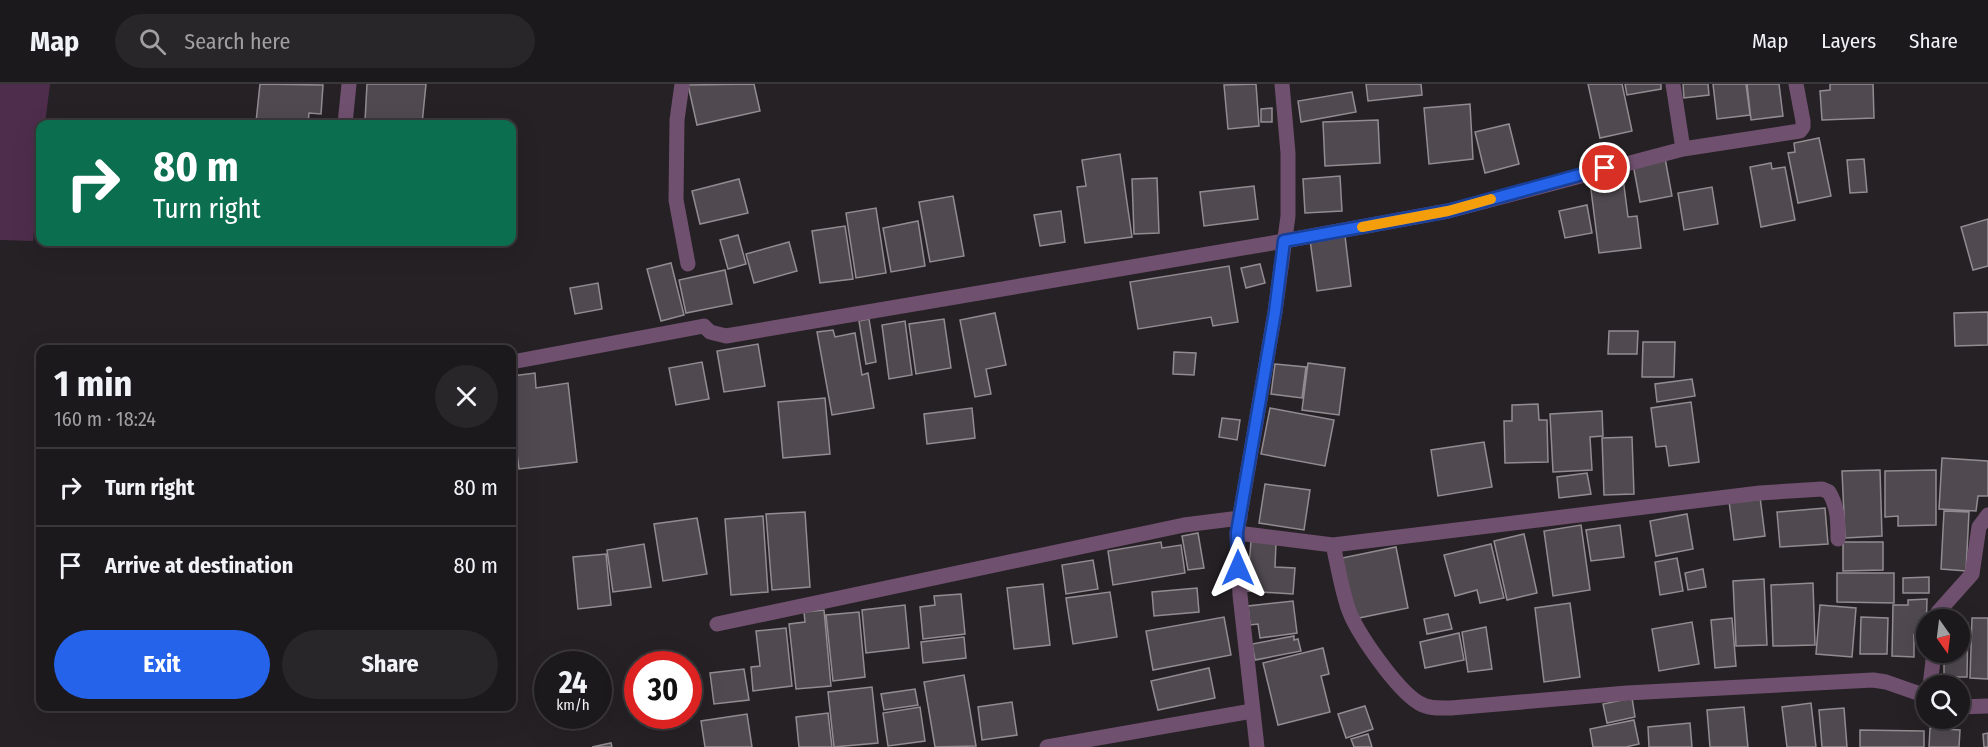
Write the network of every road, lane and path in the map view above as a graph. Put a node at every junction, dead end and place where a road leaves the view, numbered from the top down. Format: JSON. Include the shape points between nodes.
{"nodes":[{"id":1,"x":349,"y":84,"type":"edge"},
{"id":2,"x":682,"y":84,"type":"edge"},
{"id":3,"x":1282,"y":84,"type":"edge"},
{"id":4,"x":1673,"y":84,"type":"edge"},
{"id":5,"x":1796,"y":84,"type":"edge"},
{"id":6,"x":345,"y":120,"type":"edge"},
{"id":7,"x":1683,"y":148,"type":"junction"},
{"id":8,"x":1284,"y":241,"type":"junction"},
{"id":9,"x":688,"y":264,"type":"dead end"},
{"id":10,"x":516,"y":361,"type":"edge"},
{"id":11,"x":1988,"y":515,"type":"edge"},
{"id":12,"x":1238,"y":525,"type":"junction"},
{"id":13,"x":1838,"y":539,"type":"dead end"},
{"id":14,"x":1333,"y":545,"type":"junction"},
{"id":15,"x":1941,"y":609,"type":"edge"},
{"id":16,"x":717,"y":624,"type":"dead end"},
{"id":17,"x":1916,"y":692,"type":"edge"},
{"id":18,"x":1988,"y":706,"type":"edge"},
{"id":19,"x":1970,"y":707,"type":"edge"},
{"id":20,"x":1252,"y":711,"type":"junction"},
{"id":21,"x":1047,"y":747,"type":"edge"},
{"id":22,"x":1257,"y":747,"type":"edge"}],
"edges":[{"from":1,"to":6,"type":"street"},
{"from":2,"to":9,"type":"street","via":[[677,120],[676,200]]},
{"from":3,"to":8,"type":"street","via":[[1289,191]]},
{"from":4,"to":7,"type":"street"},
{"from":5,"to":7,"type":"street","via":[[1803,121],[1800,131]]},
{"from":7,"to":8,"type":"street","via":[[1448,211]]},
{"from":8,"to":10,"type":"street","via":[[726,336],[704,326]]},
{"from":8,"to":12,"type":"street"},
{"from":11,"to":15,"type":"street","via":[[1979,527],[1972,574]]},
{"from":12,"to":14,"type":"street"},
{"from":12,"to":16,"type":"street","via":[[1184,525]]},
{"from":12,"to":20,"type":"street","via":[[1238,568]]},
{"from":13,"to":14,"type":"street","via":[[1835,504],[1829,492],[1822,489],[1760,493]]},
{"from":14,"to":17,"type":"street","via":[[1348,610],[1384,667],[1426,706],[1451,708],[1627,693],[1873,680]]},
{"from":18,"to":19,"type":"street"},
{"from":20,"to":21,"type":"street"},
{"from":20,"to":22,"type":"street"}]}
